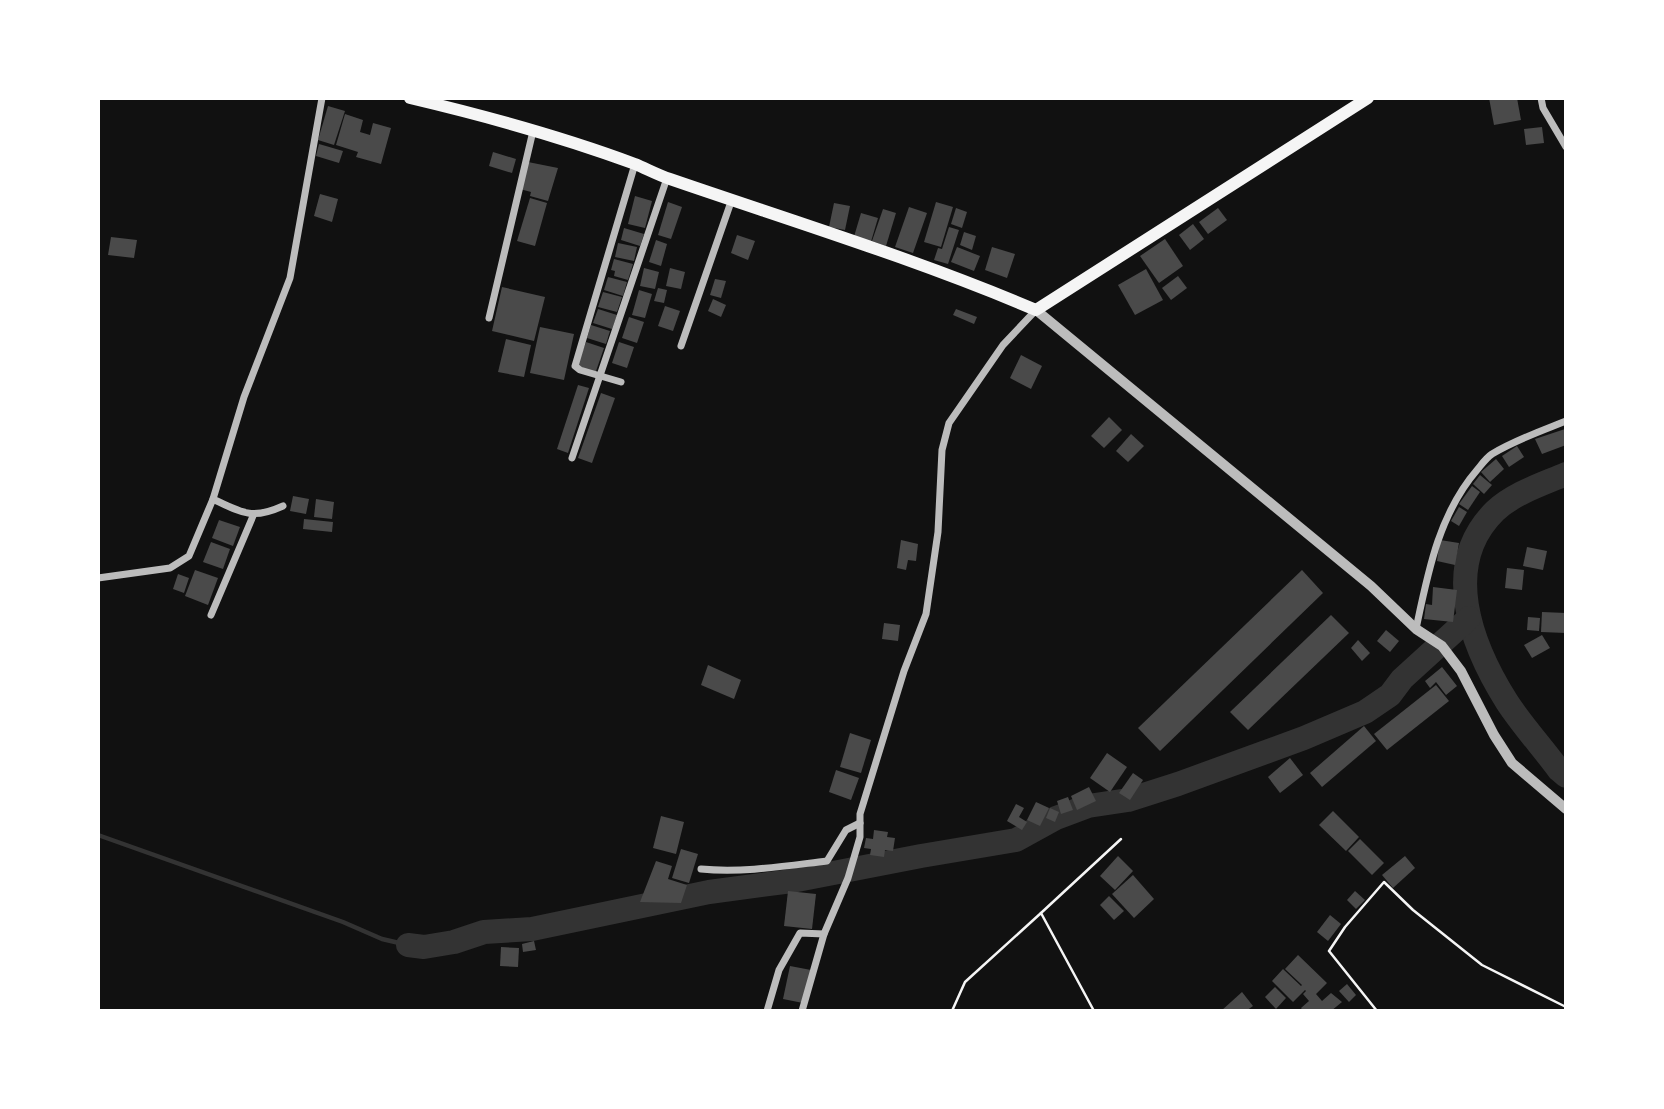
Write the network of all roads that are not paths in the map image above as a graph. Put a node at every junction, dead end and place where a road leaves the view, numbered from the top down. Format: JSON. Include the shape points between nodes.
{"nodes":[{"id":1,"x":322,"y":98,"type":"edge"},
{"id":2,"x":411,"y":98,"type":"edge"},
{"id":3,"x":1368,"y":98,"type":"edge"},
{"id":4,"x":1541,"y":98,"type":"edge"},
{"id":5,"x":533,"y":131,"type":"junction"},
{"id":6,"x":1566,"y":147,"type":"edge"},
{"id":7,"x":635,"y":164,"type":"junction"},
{"id":8,"x":667,"y":178,"type":"junction"},
{"id":9,"x":733,"y":199,"type":"junction"},
{"id":10,"x":1035,"y":310,"type":"junction"},
{"id":11,"x":489,"y":318,"type":"dead end"},
{"id":12,"x":681,"y":346,"type":"dead end"},
{"id":13,"x":600,"y":376,"type":"junction"},
{"id":14,"x":621,"y":382,"type":"dead end"},
{"id":15,"x":1566,"y":421,"type":"edge"},
{"id":16,"x":572,"y":458,"type":"dead end"},
{"id":17,"x":213,"y":499,"type":"junction"},
{"id":18,"x":283,"y":506,"type":"dead end"},
{"id":19,"x":253,"y":516,"type":"junction"},
{"id":20,"x":98,"y":578,"type":"edge"},
{"id":21,"x":211,"y":615,"type":"dead end"},
{"id":22,"x":1416,"y":629,"type":"junction"},
{"id":23,"x":1566,"y":809,"type":"edge"},
{"id":24,"x":860,"y":823,"type":"junction"},
{"id":25,"x":701,"y":869,"type":"dead end"},
{"id":26,"x":824,"y":934,"type":"junction"},
{"id":27,"x":768,"y":1011,"type":"edge"},
{"id":28,"x":802,"y":1011,"type":"edge"}],
"edges":[{"from":1,"to":17,"type":"street","via":[[290,278],[244,397]]},
{"from":2,"to":5,"type":"main road"},
{"from":3,"to":10,"type":"main road"},
{"from":4,"to":6,"type":"street"},
{"from":5,"to":7,"type":"main road"},
{"from":5,"to":11,"type":"street"},
{"from":7,"to":8,"type":"main road"},
{"from":7,"to":13,"type":"street","via":[[575,366]]},
{"from":8,"to":9,"type":"main road"},
{"from":8,"to":13,"type":"street"},
{"from":9,"to":10,"type":"main road"},
{"from":9,"to":12,"type":"street"},
{"from":10,"to":22,"type":"street","via":[[1371,586]]},
{"from":10,"to":24,"type":"street","via":[[1003,345],[949,423],[942,450],[938,532],[926,614],[889,718]]},
{"from":13,"to":14,"type":"street"},
{"from":13,"to":16,"type":"street"},
{"from":15,"to":22,"type":"street","via":[[1489,455],[1462,487],[1433,555]]},
{"from":17,"to":19,"type":"street"},
{"from":17,"to":20,"type":"street","via":[[189,556],[180,563]]},
{"from":18,"to":19,"type":"street"},
{"from":19,"to":21,"type":"street"},
{"from":22,"to":23,"type":"street","via":[[1442,646],[1461,671],[1512,764]]},
{"from":24,"to":25,"type":"street","via":[[846,830],[827,861],[728,872]]},
{"from":24,"to":26,"type":"street","via":[[848,878]]},
{"from":26,"to":27,"type":"street","via":[[800,933],[779,970]]},
{"from":26,"to":28,"type":"street"}]}
